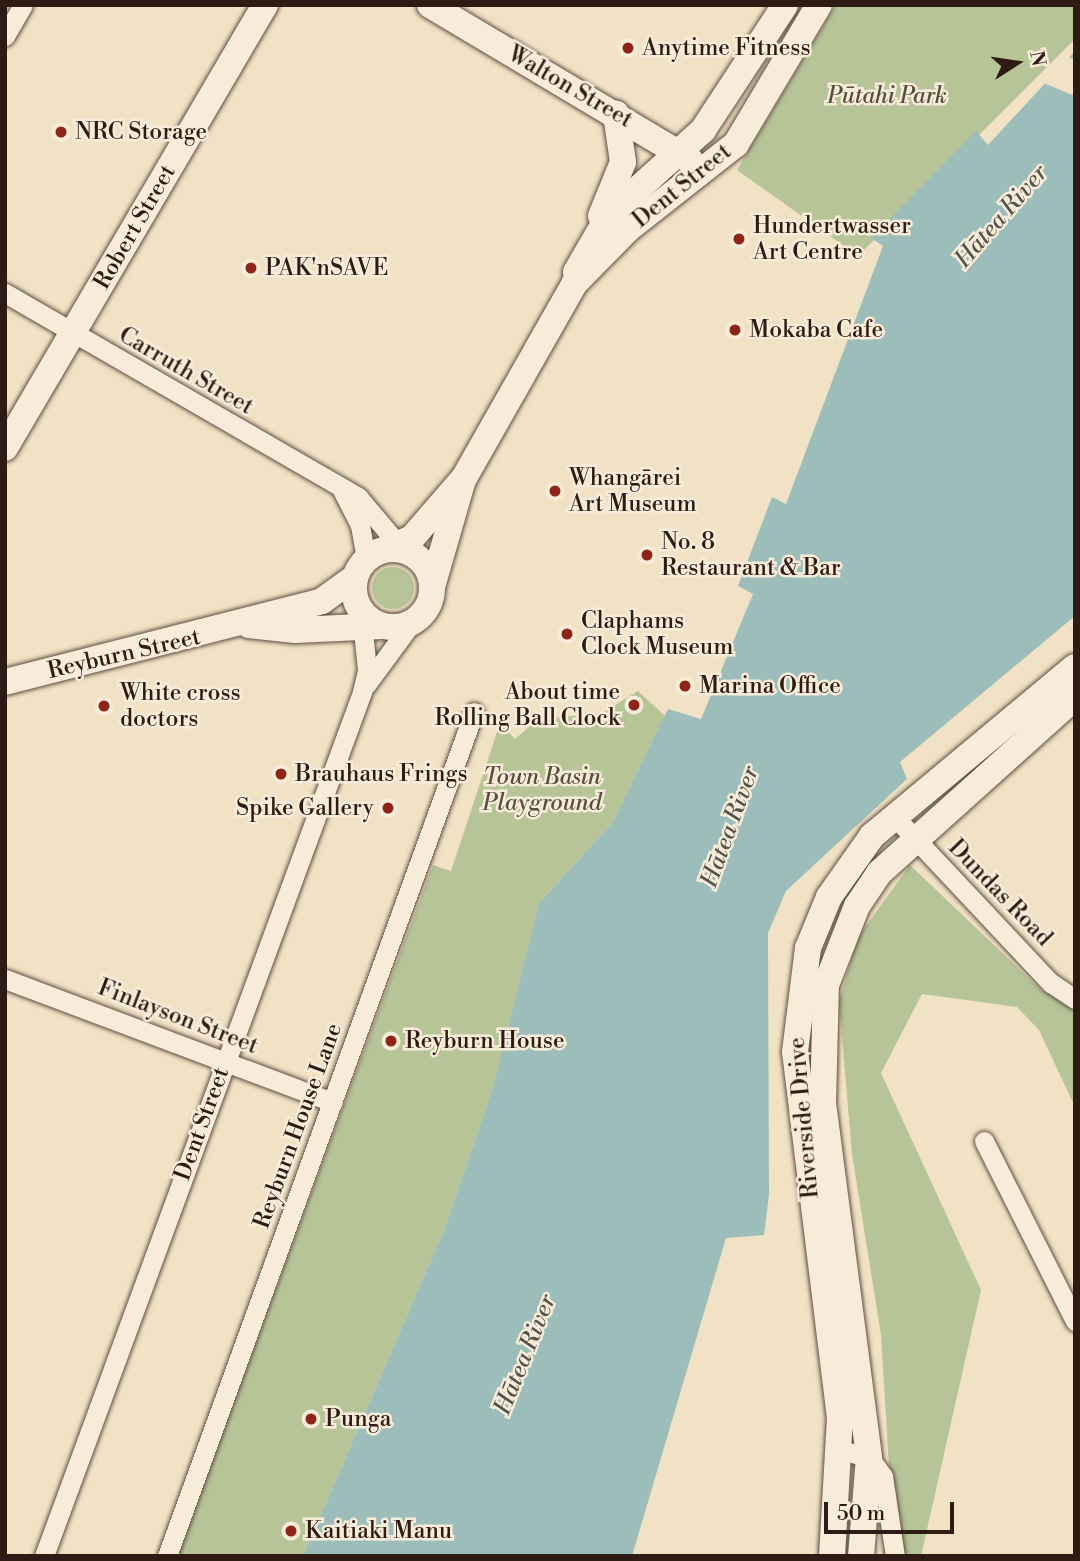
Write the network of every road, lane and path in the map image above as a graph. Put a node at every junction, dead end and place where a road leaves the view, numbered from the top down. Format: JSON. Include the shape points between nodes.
{"nodes":[{"id":1,"x":23,"y":5,"type":"edge"},
{"id":2,"x":265,"y":5,"type":"edge"},
{"id":3,"x":430,"y":5,"type":"edge"},
{"id":4,"x":785,"y":5,"type":"edge"},
{"id":5,"x":819,"y":5,"type":"edge"},
{"id":6,"x":5,"y":36,"type":"edge"},
{"id":7,"x":616,"y":114,"type":"junction"},
{"id":8,"x":678,"y":152,"type":"junction"},
{"id":9,"x":708,"y":172,"type":"junction"},
{"id":10,"x":595,"y":233,"type":"junction"},
{"id":11,"x":574,"y":284,"type":"junction"},
{"id":12,"x":5,"y":293,"type":"edge"},
{"id":13,"x":72,"y":332,"type":"junction"},
{"id":14,"x":5,"y":448,"type":"edge"},
{"id":15,"x":464,"y":478,"type":"junction"},
{"id":16,"x":342,"y":491,"type":"junction"},
{"id":17,"x":381,"y":555,"type":"junction"},
{"id":18,"x":432,"y":587,"type":"junction"},
{"id":19,"x":369,"y":621,"type":"junction"},
{"id":20,"x":413,"y":621,"type":"junction"},
{"id":21,"x":243,"y":624,"type":"junction"},
{"id":22,"x":1075,"y":667,"type":"edge"},
{"id":23,"x":5,"y":682,"type":"edge"},
{"id":24,"x":362,"y":692,"type":"junction"},
{"id":25,"x":1075,"y":696,"type":"edge"},
{"id":26,"x":474,"y":712,"type":"dead end"},
{"id":27,"x":893,"y":815,"type":"junction"},
{"id":28,"x":913,"y":837,"type":"junction"},
{"id":29,"x":5,"y":979,"type":"edge"},
{"id":30,"x":1075,"y":999,"type":"edge"},
{"id":31,"x":224,"y":1062,"type":"junction"},
{"id":32,"x":333,"y":1102,"type":"junction"},
{"id":33,"x":984,"y":1141,"type":"dead end"},
{"id":34,"x":1075,"y":1321,"type":"edge"},
{"id":35,"x":840,"y":1450,"type":"junction"},
{"id":36,"x":869,"y":1457,"type":"junction"},
{"id":37,"x":44,"y":1556,"type":"edge"},
{"id":38,"x":167,"y":1556,"type":"edge"},
{"id":39,"x":832,"y":1556,"type":"edge"},
{"id":40,"x":861,"y":1556,"type":"edge"},
{"id":41,"x":895,"y":1556,"type":"edge"}],
"edges":[{"from":1,"to":6,"type":"street"},
{"from":2,"to":13,"type":"main road","name":"Robert Street"},
{"from":3,"to":7,"type":"main road","name":"Walton Street"},
{"from":4,"to":8,"type":"main road","name":"Dent Street","via":[[715,114]]},
{"from":5,"to":9,"type":"main road","name":"Dent Street","via":[[747,130]]},
{"from":7,"to":8,"type":"main road","name":"Walton Street"},
{"from":7,"to":10,"type":"main road","via":[[623,162]]},
{"from":8,"to":9,"type":"main road","name":"Walton Street"},
{"from":8,"to":10,"type":"main road","name":"Dent Street"},
{"from":9,"to":11,"type":"main road","name":"Dent Street","via":[[628,229]]},
{"from":10,"to":11,"type":"main road","name":"Dent Street"},
{"from":11,"to":15,"type":"main road","name":"Dent Street"},
{"from":12,"to":13,"type":"street","name":"Carruth Street"},
{"from":13,"to":14,"type":"main road","name":"Robert Street"},
{"from":13,"to":16,"type":"street","name":"Carruth Street"},
{"from":15,"to":17,"type":"main road","name":"Dent Street","via":[[412,538]]},
{"from":15,"to":18,"type":"main road","name":"Dent Street"},
{"from":16,"to":17,"type":"street"},
{"from":16,"to":17,"type":"street","name":"Carruth Street","via":[[367,504]]},
{"from":17,"to":18,"type":"main road","via":[[424,564]]},
{"from":17,"to":19,"type":"main road"},
{"from":17,"to":21,"type":"main road","name":"Reyburn Street","via":[[338,594]]},
{"from":18,"to":20,"type":"main road","name":"Dent Street","via":[[427,607]]},
{"from":19,"to":20,"type":"main road","name":"Reyburn Street"},
{"from":19,"to":21,"type":"main road","name":"Reyburn Street","via":[[295,630]]},
{"from":19,"to":24,"type":"street","name":"Dent Street"},
{"from":20,"to":24,"type":"street","name":"Dent Street"},
{"from":21,"to":23,"type":"main road","name":"Reyburn Street"},
{"from":22,"to":27,"type":"main road","name":"Riverside Drive"},
{"from":24,"to":31,"type":"street","name":"Dent Street"},
{"from":25,"to":28,"type":"main road","name":"Riverside Drive"},
{"from":26,"to":32,"type":"street","name":"Reyburn House Lane"},
{"from":27,"to":28,"type":"street","name":"Dundas Road"},
{"from":27,"to":35,"type":"main road","name":"Riverside Drive","via":[[828,897],[808,948],[796,1018],[799,1110],[836,1380]]},
{"from":28,"to":30,"type":"street","name":"Dundas Road","via":[[1051,983]]},
{"from":28,"to":36,"type":"main road","name":"Riverside Drive","via":[[857,906],[836,953],[821,1021],[823,1105]]},
{"from":29,"to":31,"type":"street","name":"Finlayson Street"},
{"from":31,"to":32,"type":"street","name":"Finlayson Street"},
{"from":31,"to":37,"type":"street","name":"Dent Street"},
{"from":32,"to":38,"type":"street","name":"Reyburn House Lane"},
{"from":33,"to":34,"type":"street"},
{"from":35,"to":36,"type":"street"},
{"from":35,"to":39,"type":"main road","name":"Riverside Drive"},
{"from":36,"to":40,"type":"main road","name":"Riverside Drive"},
{"from":36,"to":41,"type":"street","via":[[888,1490]]}]}
